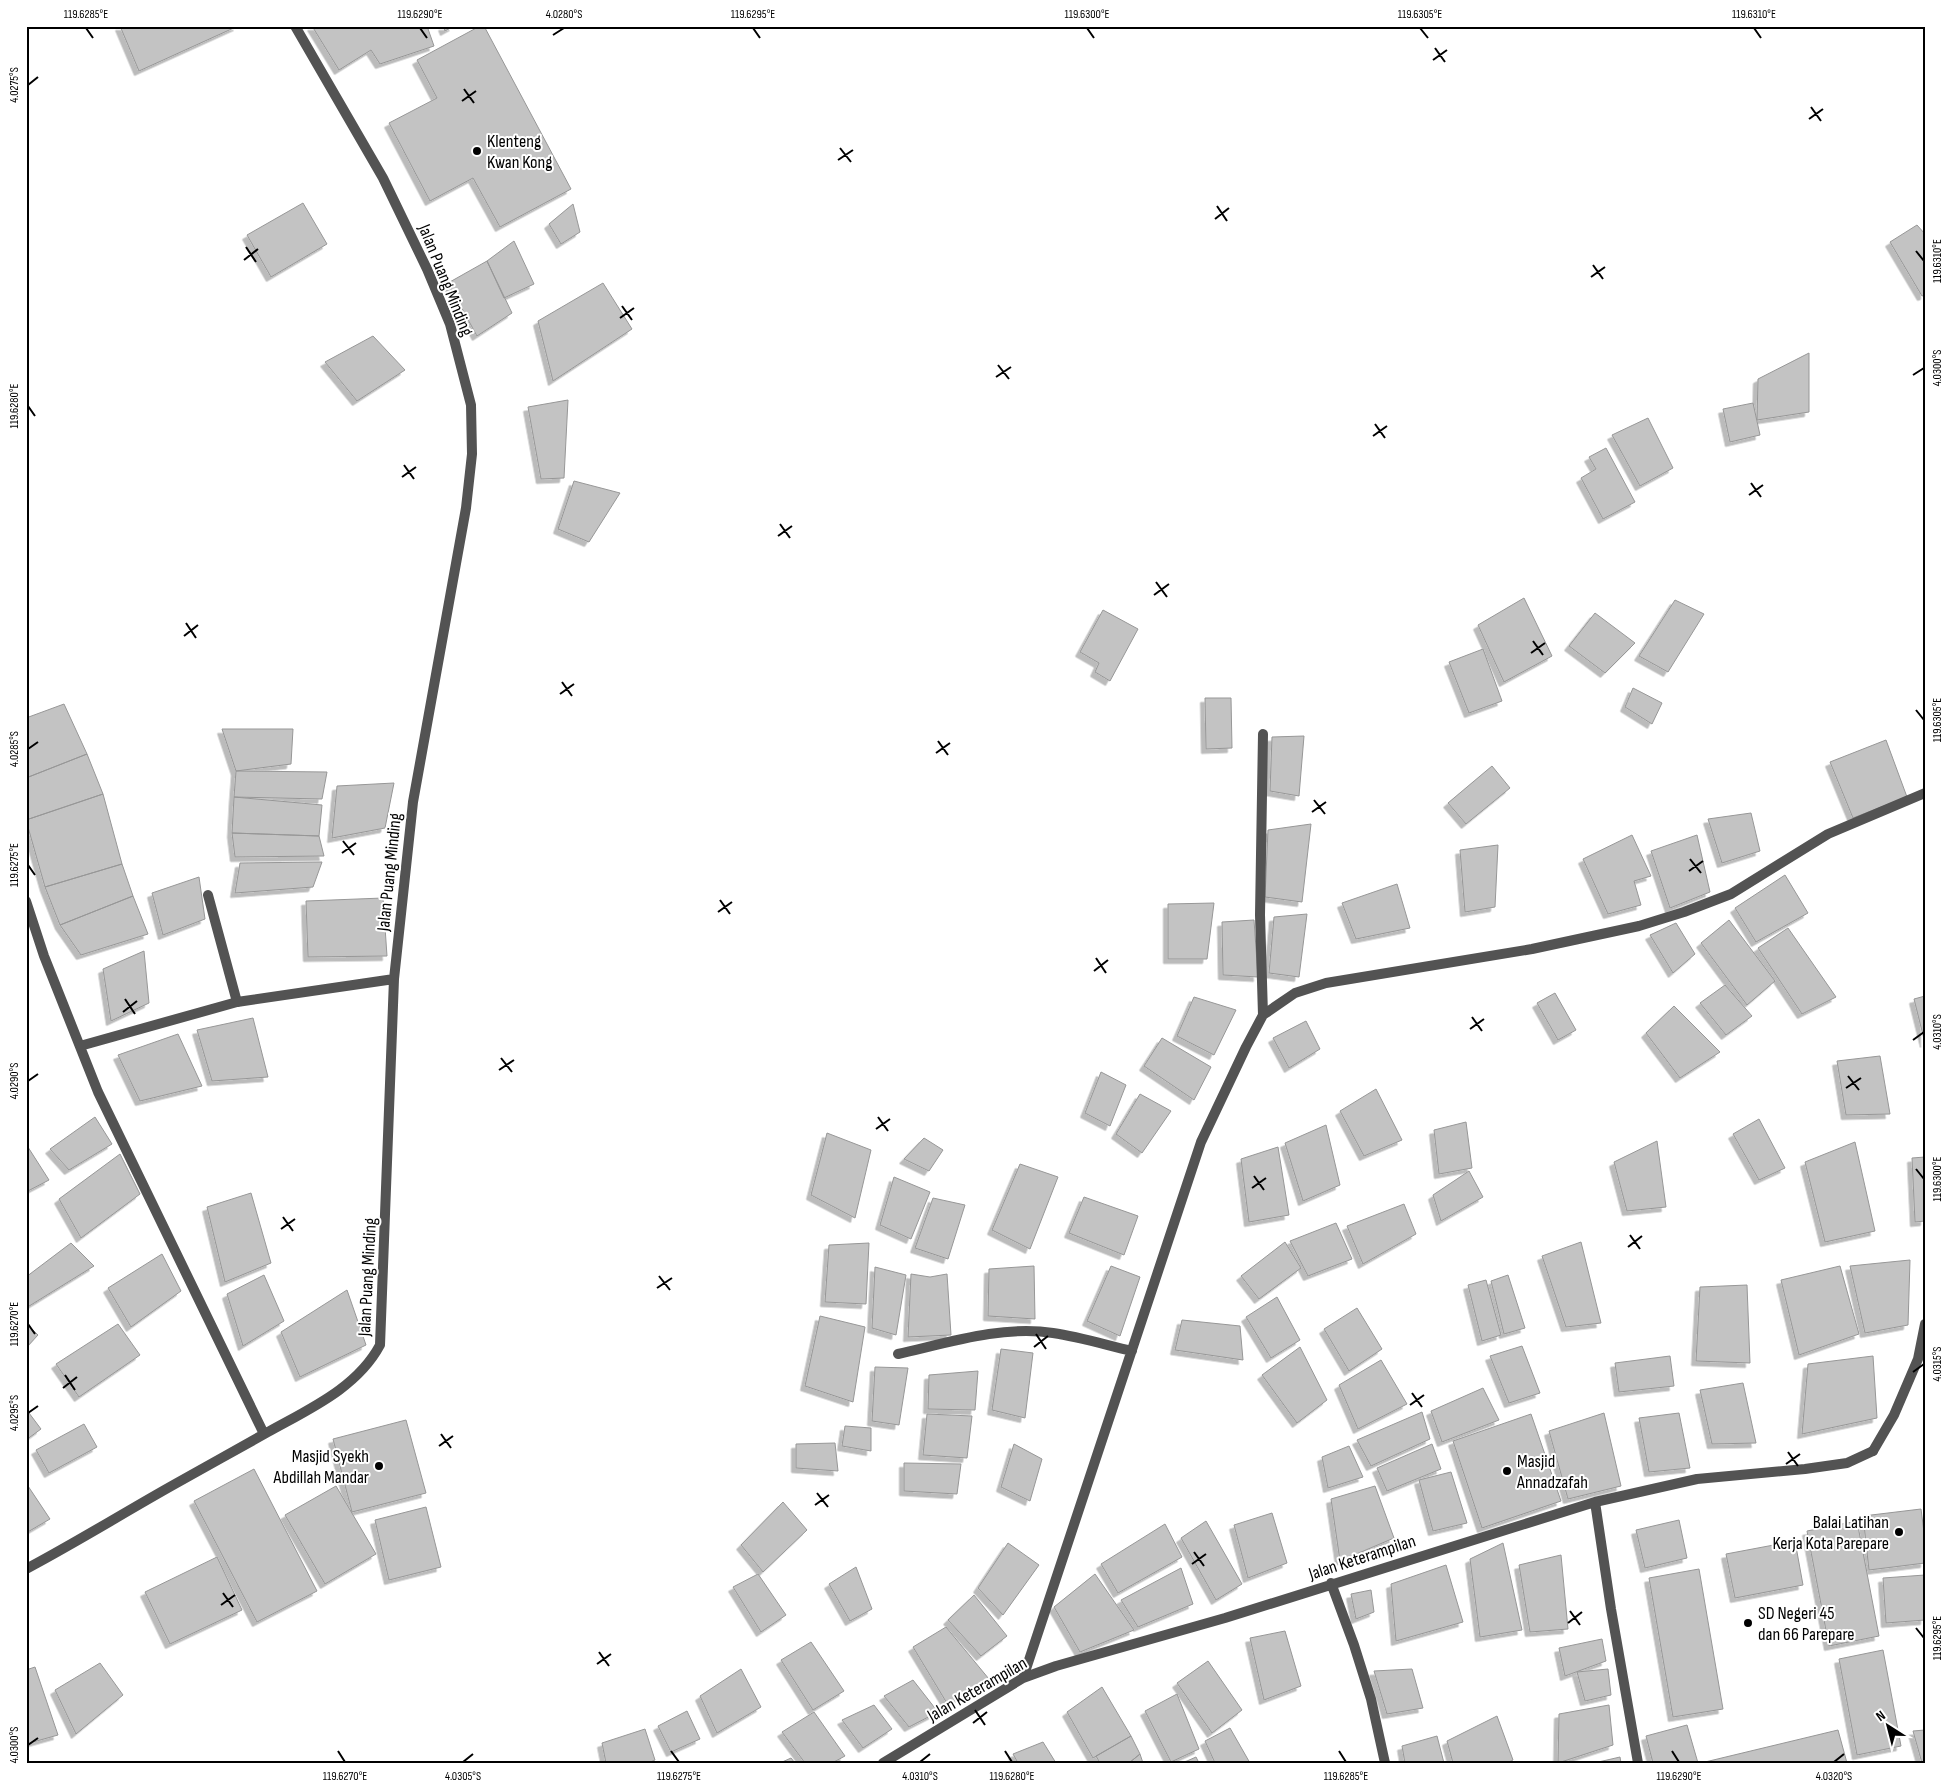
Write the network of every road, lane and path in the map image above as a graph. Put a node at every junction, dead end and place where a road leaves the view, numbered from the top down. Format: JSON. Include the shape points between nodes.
{"nodes":[{"id":1,"x":295,"y":26,"type":"edge"},
{"id":2,"x":1263,"y":734,"type":"dead end"},
{"id":3,"x":1925,"y":793,"type":"edge"},
{"id":4,"x":208,"y":895,"type":"dead end"},
{"id":5,"x":26,"y":901,"type":"edge"},
{"id":6,"x":394,"y":979,"type":"junction"},
{"id":7,"x":237,"y":1002,"type":"junction"},
{"id":8,"x":1263,"y":1015,"type":"junction"},
{"id":9,"x":80,"y":1046,"type":"junction"},
{"id":10,"x":1925,"y":1324,"type":"edge"},
{"id":11,"x":1132,"y":1352,"type":"junction"},
{"id":12,"x":898,"y":1354,"type":"dead end"},
{"id":13,"x":264,"y":1434,"type":"junction"},
{"id":14,"x":1595,"y":1502,"type":"junction"},
{"id":15,"x":26,"y":1569,"type":"edge"},
{"id":16,"x":1331,"y":1583,"type":"junction"},
{"id":17,"x":1023,"y":1678,"type":"junction"},
{"id":18,"x":883,"y":1763,"type":"edge"},
{"id":19,"x":1385,"y":1763,"type":"edge"},
{"id":20,"x":1638,"y":1763,"type":"edge"}],
"edges":[{"from":1,"to":6,"type":"street","name":"Jalan Puang Minding","via":[[383,178],[427,269],[450,324],[471,405],[472,454],[466,508],[413,802]]},
{"from":2,"to":8,"type":"street","via":[[1260,915]]},
{"from":3,"to":8,"type":"street","via":[[1828,834],[1731,894],[1684,912],[1638,926],[1532,949],[1326,982],[1295,993]]},
{"from":4,"to":7,"type":"street"},
{"from":5,"to":9,"type":"street"},
{"from":6,"to":7,"type":"street"},
{"from":6,"to":13,"type":"street","name":"Jalan Puang Minding","via":[[380,1345],[360,1374],[327,1399]]},
{"from":7,"to":9,"type":"street"},
{"from":8,"to":11,"type":"street","via":[[1201,1142]]},
{"from":9,"to":13,"type":"street","via":[[98,1092]]},
{"from":10,"to":14,"type":"street","name":"Jalan Keterampilan","via":[[1918,1359],[1894,1415],[1873,1451],[1847,1463],[1697,1479]]},
{"from":11,"to":12,"type":"street","via":[[1052,1333],[1022,1332],[986,1335]]},
{"from":11,"to":17,"type":"street"},
{"from":13,"to":15,"type":"street","name":"Jalan Puang Minding"},
{"from":14,"to":16,"type":"street","name":"Jalan Keterampilan"},
{"from":14,"to":20,"type":"street"},
{"from":16,"to":17,"type":"street","name":"Jalan Keterampilan"},
{"from":16,"to":19,"type":"street","via":[[1354,1645]]},
{"from":17,"to":18,"type":"street","name":"Jalan Keterampilan"}]}
